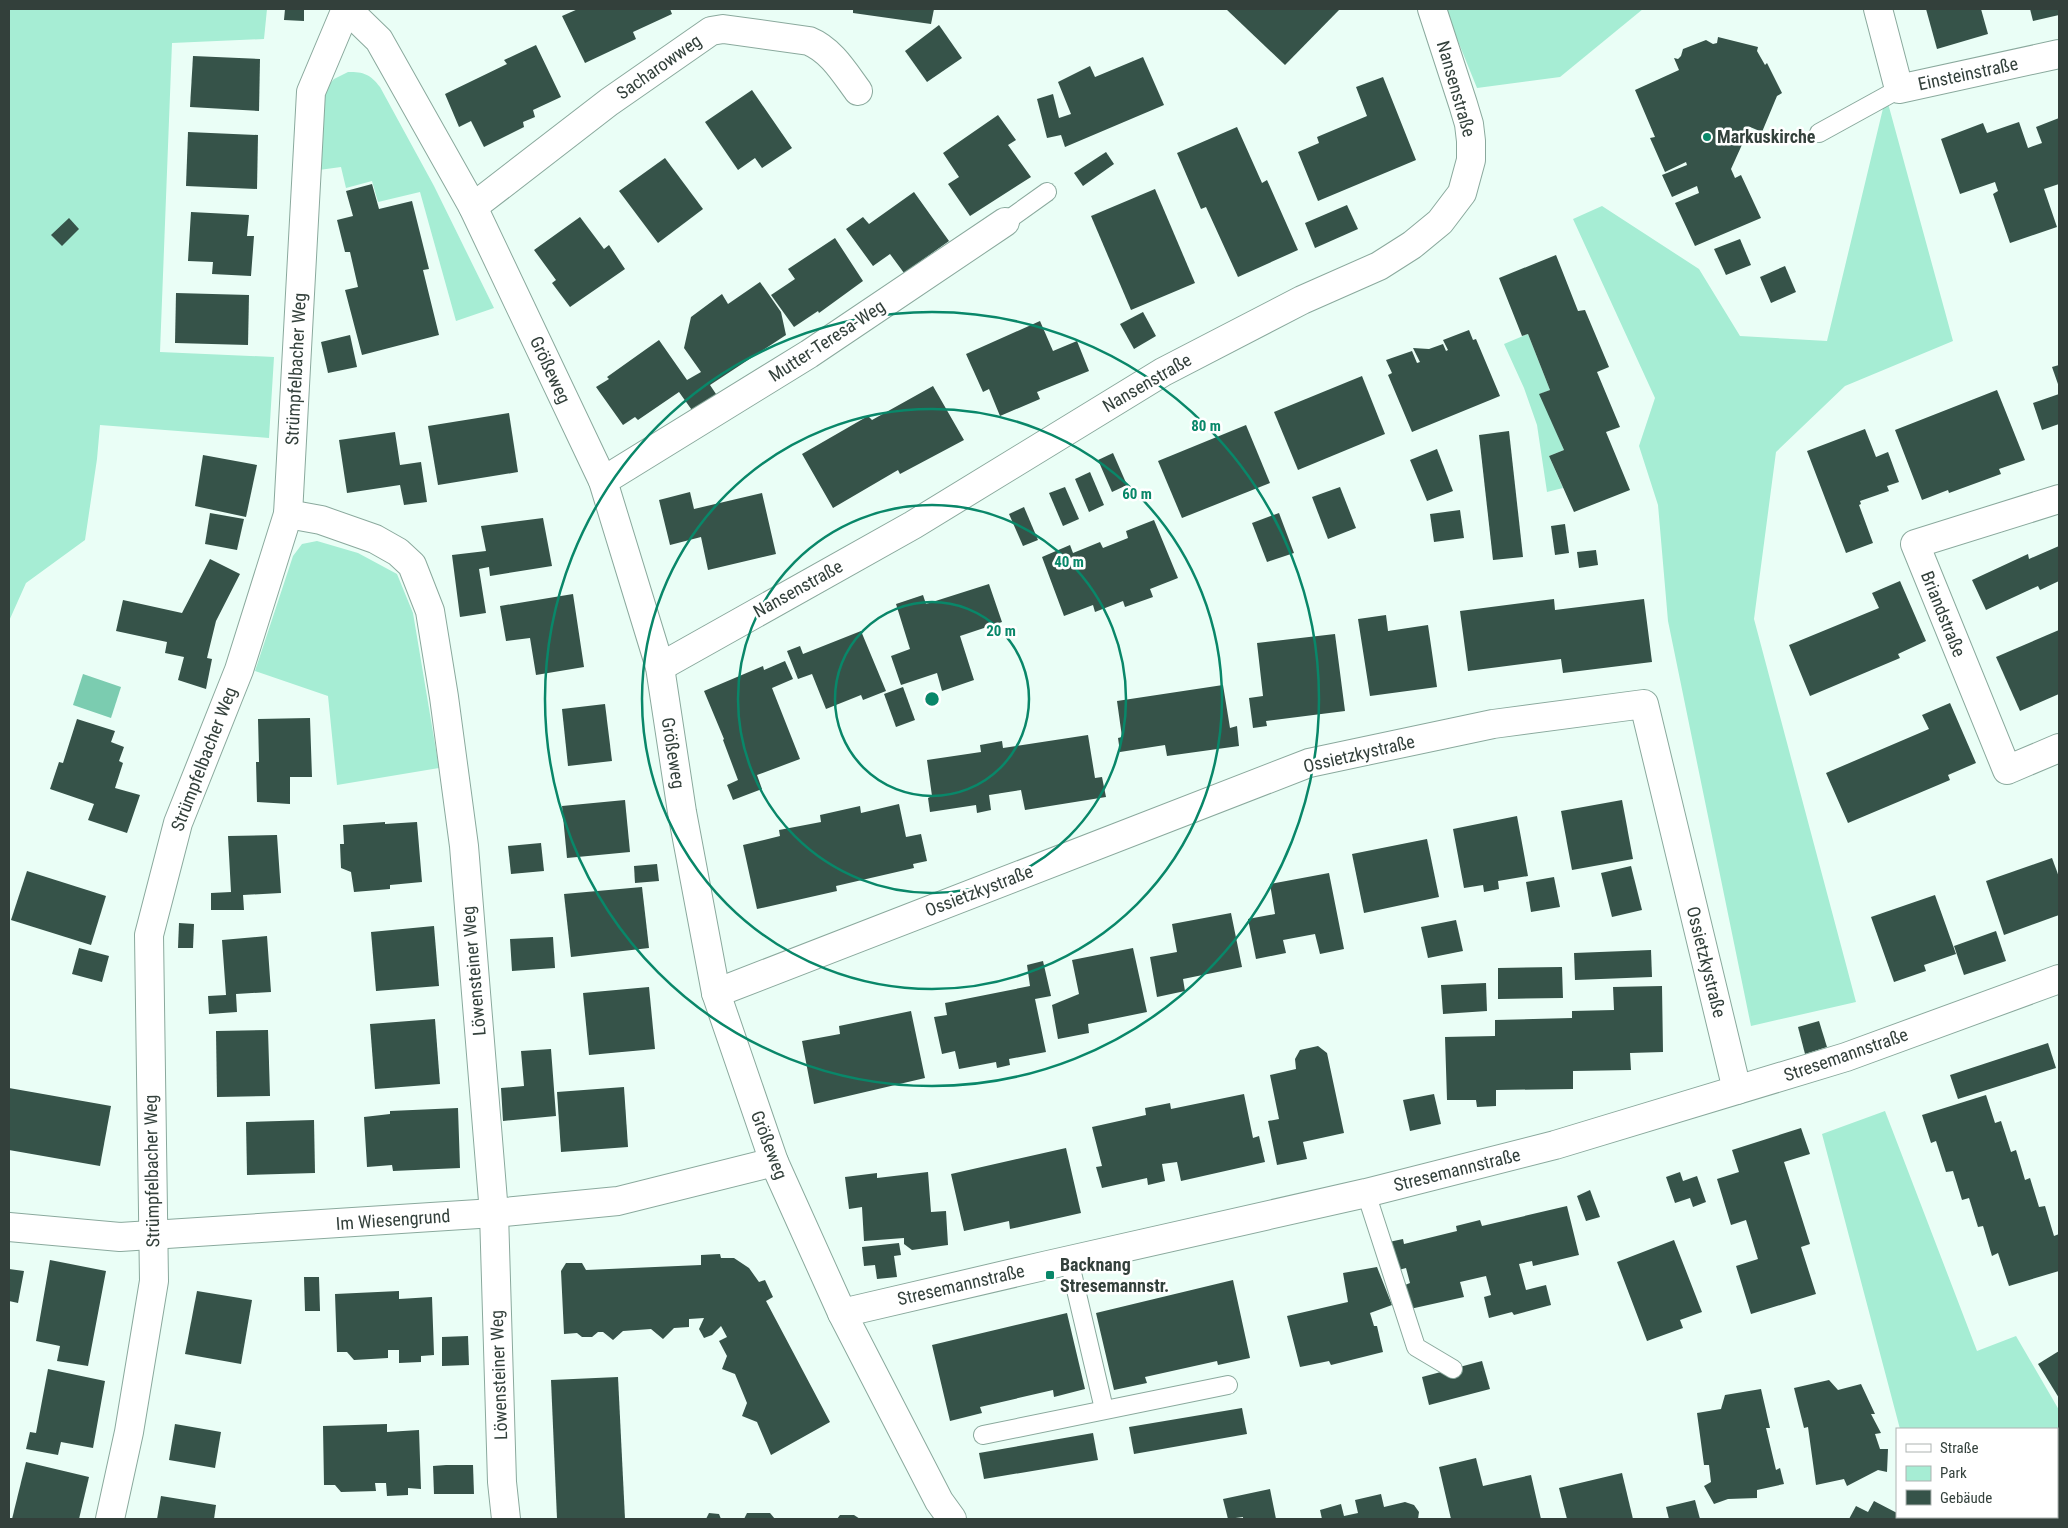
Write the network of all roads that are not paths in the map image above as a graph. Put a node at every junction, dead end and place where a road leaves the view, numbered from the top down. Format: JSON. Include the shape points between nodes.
{"nodes":[{"id":1,"x":347,"y":9,"type":"edge"},
{"id":2,"x":1432,"y":9,"type":"edge"},
{"id":3,"x":1878,"y":9,"type":"edge"},
{"id":4,"x":2053,"y":60,"type":"edge"},
{"id":5,"x":1899,"y":89,"type":"junction"},
{"id":6,"x":858,"y":91,"type":"dead end"},
{"id":7,"x":1819,"y":133,"type":"dead end"},
{"id":8,"x":1047,"y":192,"type":"dead end"},
{"id":9,"x":472,"y":207,"type":"junction"},
{"id":10,"x":1005,"y":222,"type":"joint"},
{"id":11,"x":603,"y":481,"type":"junction"},
{"id":12,"x":2059,"y":499,"type":"edge"},
{"id":13,"x":288,"y":514,"type":"junction"},
{"id":14,"x":660,"y":666,"type":"junction"},
{"id":15,"x":2059,"y":748,"type":"edge"},
{"id":16,"x":2059,"y":979,"type":"edge"},
{"id":17,"x":716,"y":993,"type":"junction"},
{"id":18,"x":1737,"y":1090,"type":"junction"},
{"id":19,"x":774,"y":1162,"type":"junction"},
{"id":20,"x":1366,"y":1193,"type":"junction"},
{"id":21,"x":494,"y":1213,"type":"junction"},
{"id":22,"x":9,"y":1227,"type":"edge"},
{"id":23,"x":152,"y":1236,"type":"junction"},
{"id":24,"x":1069,"y":1260,"type":"junction"},
{"id":25,"x":842,"y":1313,"type":"junction"},
{"id":26,"x":1453,"y":1369,"type":"dead end"},
{"id":27,"x":1228,"y":1385,"type":"dead end"},
{"id":28,"x":1104,"y":1409,"type":"junction"},
{"id":29,"x":983,"y":1435,"type":"dead end"},
{"id":30,"x":110,"y":1519,"type":"edge"},
{"id":31,"x":506,"y":1519,"type":"edge"},
{"id":32,"x":952,"y":1519,"type":"edge"}],
"edges":[{"from":1,"to":9,"type":"street","name":"Größeweg","via":[[379,40]]},
{"from":1,"to":13,"type":"street","name":"Strümpfelbacher Weg","via":[[311,92]]},
{"from":2,"to":14,"type":"street","name":"Nansenstraße","via":[[1472,141],[1471,160],[1462,193],[1440,222],[1379,266],[1302,300],[1163,372],[913,525]]},
{"from":3,"to":5,"type":"street","name":"Einsteinstraße"},
{"from":4,"to":5,"type":"street","name":"Einsteinstraße","via":[[1985,78]]},
{"from":5,"to":7,"type":"lane"},
{"from":6,"to":9,"type":"street","name":"Sacharowweg","via":[[820,46],[723,29],[711,31],[609,102]]},
{"from":8,"to":10,"type":"lane","name":"Mutter-Teresa-Weg"},
{"from":9,"to":11,"type":"street","name":"Größeweg"},
{"from":10,"to":11,"type":"street","name":"Mutter-Teresa-Weg","via":[[809,354]]},
{"from":11,"to":14,"type":"street","name":"Größeweg"},
{"from":12,"to":15,"type":"street","name":"Briandstraße","via":[[1915,544],[2007,770]]},
{"from":13,"to":21,"type":"street","name":"Löwensteiner Weg","via":[[320,520],[376,539],[398,552],[412,565],[430,611],[464,846]]},
{"from":13,"to":23,"type":"street","name":"Strümpfelbacher Weg","via":[[239,670],[178,822],[149,935]]},
{"from":14,"to":17,"type":"street","name":"Größeweg","via":[[682,812]]},
{"from":16,"to":18,"type":"street","name":"Stresemannstraße","via":[[1846,1057]]},
{"from":17,"to":18,"type":"street","name":"Ossietzkystraße","via":[[1308,763],[1493,724],[1644,704]]},
{"from":17,"to":19,"type":"street","name":"Größeweg"},
{"from":18,"to":20,"type":"street","name":"Stresemannstraße","via":[[1555,1145]]},
{"from":19,"to":21,"type":"street","name":"Im Wiesengrund","via":[[618,1201]]},
{"from":19,"to":25,"type":"street","name":"Größeweg"},
{"from":20,"to":24,"type":"street","name":"Stresemannstraße"},
{"from":20,"to":26,"type":"lane","via":[[1416,1347]]},
{"from":21,"to":23,"type":"street","name":"Im Wiesengrund"},
{"from":21,"to":31,"type":"street","name":"Löwensteiner Weg","via":[[502,1482]]},
{"from":22,"to":23,"type":"street","name":"Im Wiesengrund","via":[[120,1237]]},
{"from":23,"to":30,"type":"street","name":"Strümpfelbacher Weg","via":[[154,1281],[129,1432]]},
{"from":24,"to":25,"type":"street","name":"Stresemannstraße"},
{"from":24,"to":28,"type":"lane"},
{"from":25,"to":32,"type":"street","name":"Größeweg","via":[[939,1501]]},
{"from":27,"to":28,"type":"lane"},
{"from":28,"to":29,"type":"lane"}]}
